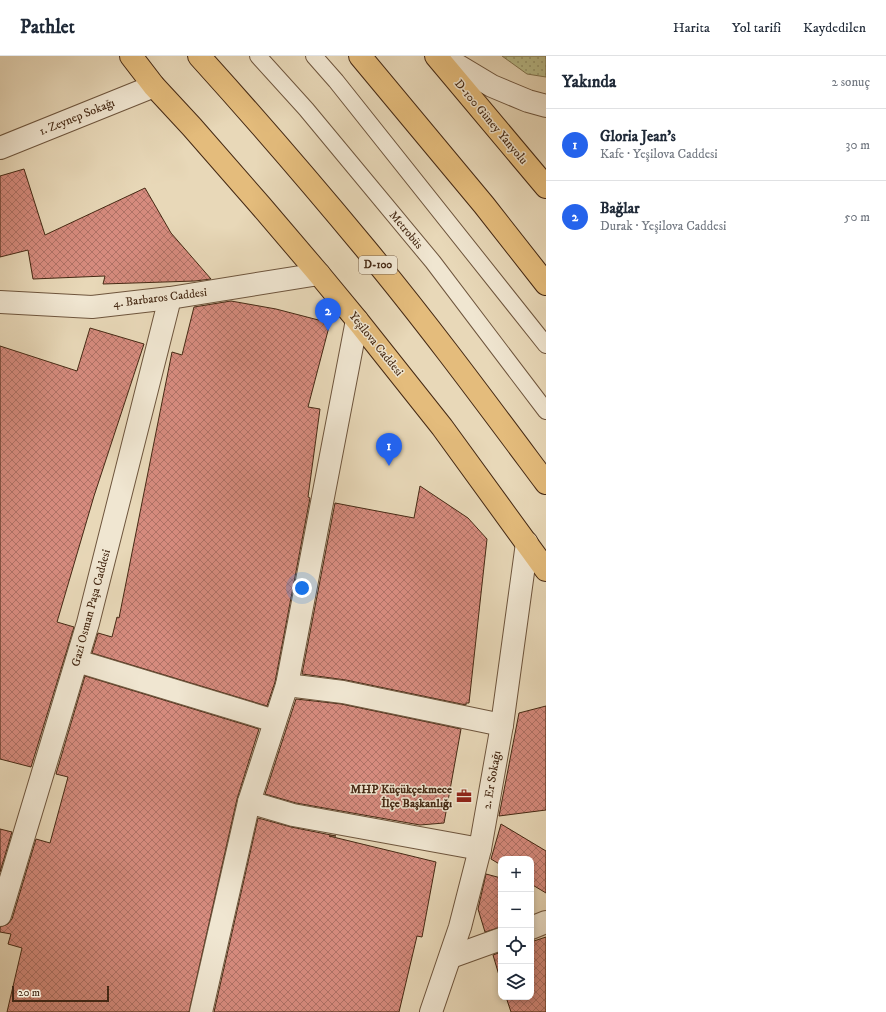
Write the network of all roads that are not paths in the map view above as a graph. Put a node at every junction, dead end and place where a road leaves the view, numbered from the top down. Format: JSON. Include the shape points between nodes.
{"nodes":[{"id":1,"x":131,"y":56,"type":"edge"},
{"id":2,"x":199,"y":56,"type":"edge"},
{"id":3,"x":258,"y":56,"type":"edge"},
{"id":4,"x":314,"y":56,"type":"edge"},
{"id":5,"x":360,"y":56,"type":"edge"},
{"id":6,"x":436,"y":56,"type":"edge"},
{"id":7,"x":442,"y":56,"type":"edge"},
{"id":8,"x":154,"y":86,"type":"junction"},
{"id":9,"x":546,"y":106,"type":"edge"},
{"id":10,"x":0,"y":148,"type":"edge"},
{"id":11,"x":546,"y":187,"type":"edge"},
{"id":12,"x":319,"y":274,"type":"junction"},
{"id":13,"x":545,"y":282,"type":"edge"},
{"id":14,"x":170,"y":298,"type":"junction"},
{"id":15,"x":0,"y":303,"type":"edge"},
{"id":16,"x":357,"y":320,"type":"junction"},
{"id":17,"x":546,"y":345,"type":"edge"},
{"id":18,"x":546,"y":411,"type":"edge"},
{"id":19,"x":546,"y":483,"type":"edge"},
{"id":20,"x":527,"y":543,"type":"junction"},
{"id":21,"x":546,"y":570,"type":"edge"},
{"id":22,"x":77,"y":661,"type":"junction"},
{"id":23,"x":287,"y":685,"type":"junction"},
{"id":24,"x":274,"y":721,"type":"junction"},
{"id":25,"x":502,"y":725,"type":"junction"},
{"id":26,"x":249,"y":802,"type":"junction"},
{"id":27,"x":480,"y":848,"type":"junction"},
{"id":28,"x":0,"y":915,"type":"edge"},
{"id":29,"x":546,"y":922,"type":"edge"},
{"id":30,"x":534,"y":927,"type":"edge"},
{"id":31,"x":498,"y":940,"type":"edge"},
{"id":32,"x":451,"y":957,"type":"junction"},
{"id":33,"x":201,"y":1012,"type":"edge"},
{"id":34,"x":432,"y":1012,"type":"edge"}],
"edges":[{"from":1,"to":8,"type":"main road","name":"Yeşilova Caddesi"},
{"from":2,"to":19,"type":"main road","number":"D-100","via":[[371,255]]},
{"from":3,"to":18,"type":"lane","name":"Metrobüs","via":[[306,109],[433,262]]},
{"from":4,"to":17,"type":"lane"},
{"from":5,"to":13,"type":"main road"},
{"from":6,"to":11,"type":"main road","name":"D-100 Güney Yanyolu"},
{"from":7,"to":9,"type":"street","via":[[492,86]]},
{"from":8,"to":10,"type":"street","name":"1. Zeynep Sokağı"},
{"from":8,"to":12,"type":"main road","name":"Yeşilova Caddesi"},
{"from":12,"to":14,"type":"street","name":"4. Barbaros Caddesi"},
{"from":12,"to":16,"type":"main road","name":"Yeşilova Caddesi"},
{"from":14,"to":15,"type":"street","name":"4. Barbaros Caddesi","via":[[92,307]]},
{"from":14,"to":22,"type":"street","name":"Gazi Osman Paşa Caddesi"},
{"from":16,"to":20,"type":"main road","name":"Yeşilova Caddesi","via":[[442,427]]},
{"from":16,"to":23,"type":"street"},
{"from":20,"to":21,"type":"main road","name":"Yeşilova Caddesi"},
{"from":20,"to":25,"type":"street","name":"2. Er Sokağı"},
{"from":22,"to":24,"type":"street"},
{"from":22,"to":28,"type":"street","name":"Gazi Osman Paşa Caddesi"},
{"from":23,"to":24,"type":"street"},
{"from":23,"to":25,"type":"street","via":[[343,692]]},
{"from":24,"to":26,"type":"street"},
{"from":25,"to":27,"type":"street","name":"2. Er Sokağı"},
{"from":26,"to":27,"type":"street","via":[[293,815]]},
{"from":26,"to":33,"type":"street"},
{"from":27,"to":32,"type":"street","name":"2. Er Sokağı"},
{"from":29,"to":30,"type":"street"},
{"from":31,"to":32,"type":"street"},
{"from":32,"to":34,"type":"street","name":"2. Er Sokağı"}]}
